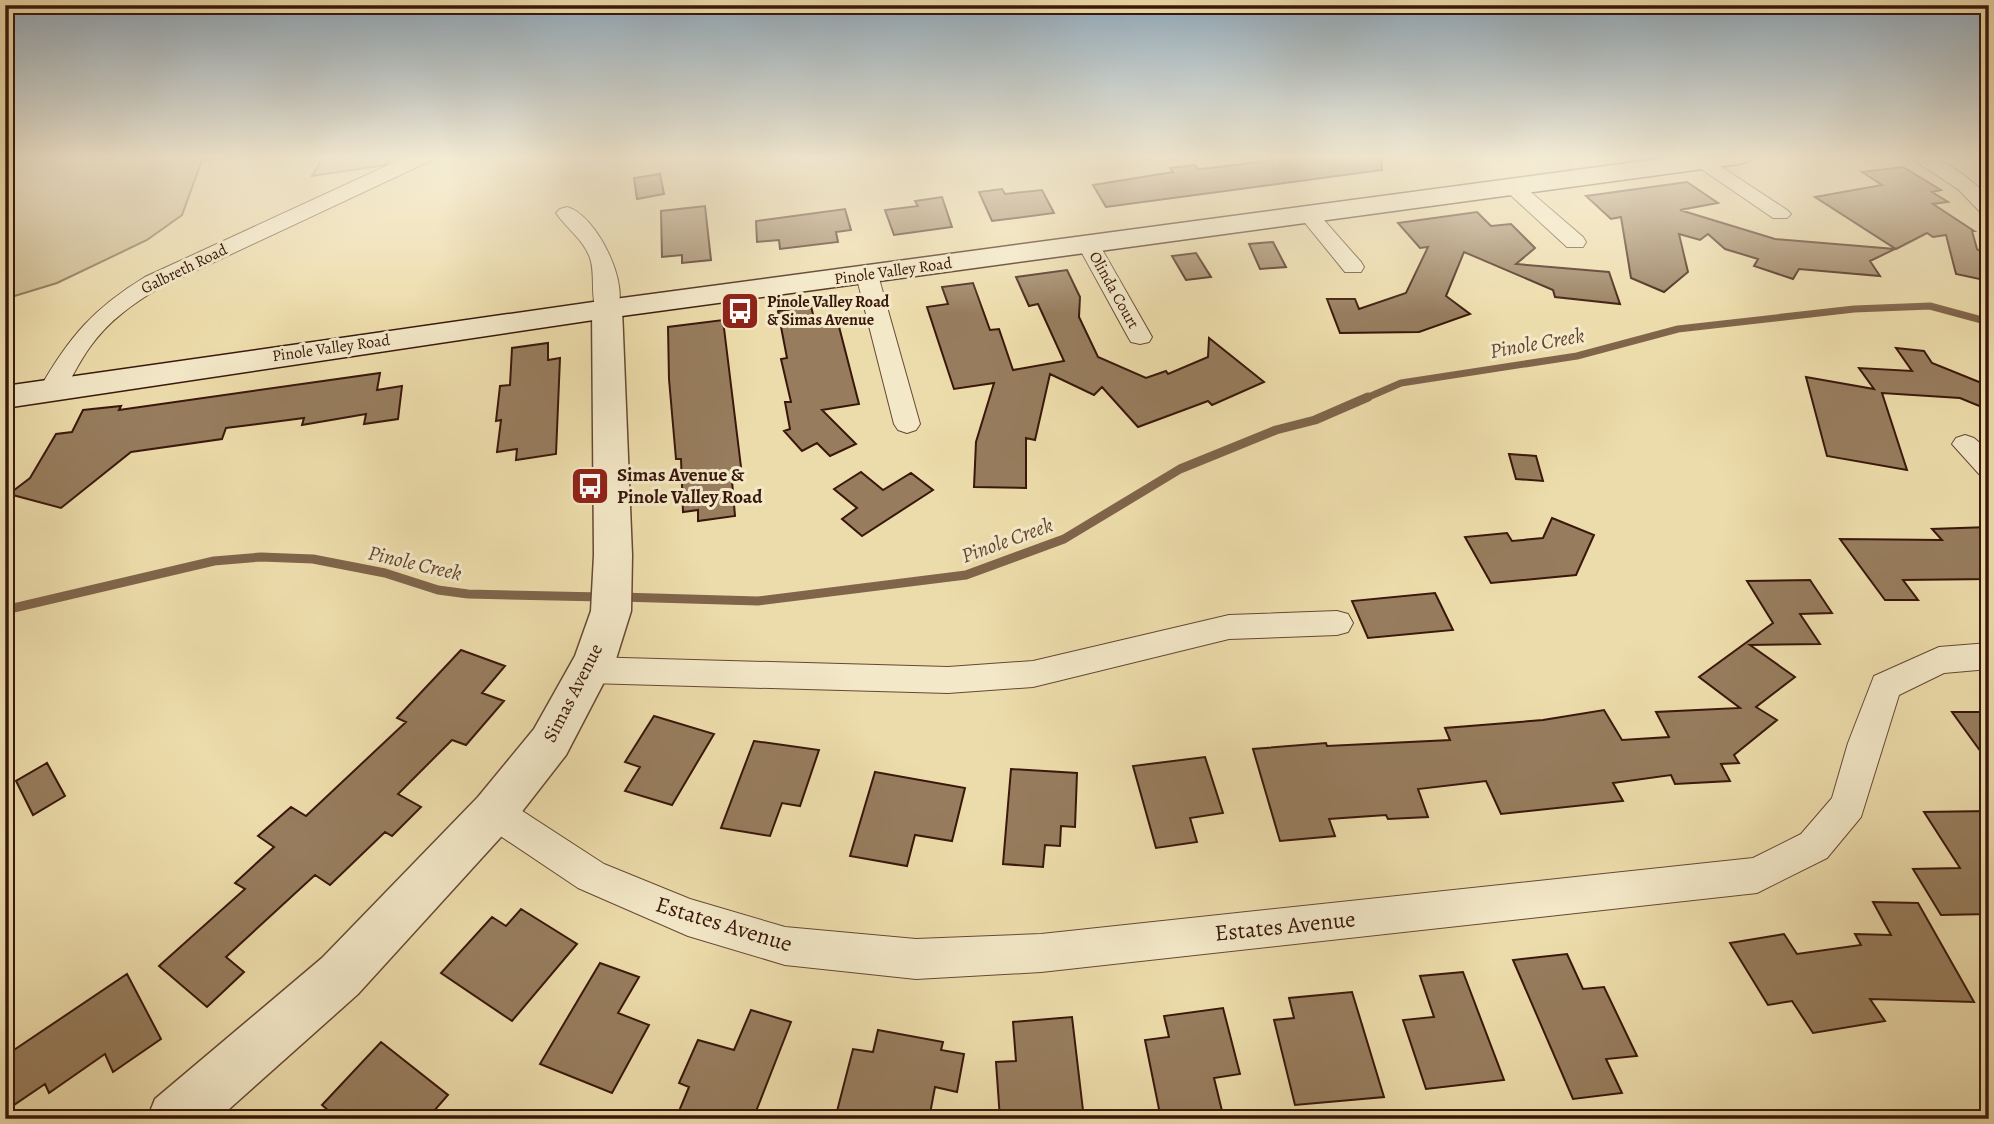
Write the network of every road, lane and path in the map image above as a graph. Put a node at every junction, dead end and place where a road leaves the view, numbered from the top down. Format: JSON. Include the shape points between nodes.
{"nodes":[{"id":1,"x":312,"y":208,"type":"edge"},
{"id":2,"x":1348,"y":208,"type":"edge"},
{"id":3,"x":1537,"y":208,"type":"edge"},
{"id":4,"x":1772,"y":208,"type":"edge"},
{"id":5,"x":567,"y":213,"type":"dead end"},
{"id":6,"x":1308,"y":214,"type":"junction"},
{"id":7,"x":1780,"y":214,"type":"dead end"},
{"id":8,"x":1575,"y":242,"type":"dead end"},
{"id":9,"x":1088,"y":244,"type":"junction"},
{"id":10,"x":1353,"y":267,"type":"dead end"},
{"id":11,"x":867,"y":275,"type":"junction"},
{"id":12,"x":607,"y":309,"type":"junction"},
{"id":13,"x":1140,"y":337,"type":"dead end"},
{"id":14,"x":52,"y":388,"type":"junction"},
{"id":15,"x":5,"y":397,"type":"edge"},
{"id":16,"x":907,"y":424,"type":"dead end"},
{"id":17,"x":1965,"y":444,"type":"dead end"},
{"id":18,"x":1989,"y":467,"type":"edge"},
{"id":19,"x":1336,"y":623,"type":"dead end"},
{"id":20,"x":1989,"y":656,"type":"edge"},
{"id":21,"x":592,"y":665,"type":"junction"},
{"id":22,"x":494,"y":812,"type":"junction"},
{"id":23,"x":175,"y":1119,"type":"edge"}],
"edges":[{"from":1,"to":14,"type":"street","name":"Galbreth Road","via":[[129,296],[90,327]]},
{"from":2,"to":6,"type":"main road","name":"Pinole Valley Road"},
{"from":3,"to":8,"type":"street"},
{"from":4,"to":7,"type":"street"},
{"from":5,"to":12,"type":"street","name":"Simas Avenue","via":[[601,253]]},
{"from":6,"to":9,"type":"main road","name":"Pinole Valley Road"},
{"from":6,"to":10,"type":"street"},
{"from":9,"to":11,"type":"main road","name":"Pinole Valley Road"},
{"from":9,"to":13,"type":"street","name":"Olinda Court"},
{"from":11,"to":12,"type":"main road","name":"Pinole Valley Road"},
{"from":11,"to":16,"type":"street"},
{"from":12,"to":14,"type":"main road","name":"Pinole Valley Road"},
{"from":12,"to":21,"type":"main road","name":"Simas Avenue","via":[[611,611]]},
{"from":14,"to":15,"type":"main road","name":"Pinole Valley Road"},
{"from":17,"to":18,"type":"street"},
{"from":19,"to":21,"type":"street","via":[[1229,626],[1033,674],[948,680]]},
{"from":20,"to":22,"type":"street","name":"Estates Avenue","via":[[1939,660],[1886,686],[1848,806],[1814,846],[1757,875],[1041,953],[916,959],[785,946],[688,917],[591,876]]},
{"from":21,"to":22,"type":"main road","name":"Simas Avenue","via":[[550,742]]},
{"from":22,"to":23,"type":"main road","name":"Simas Avenue","via":[[340,976]]}]}
